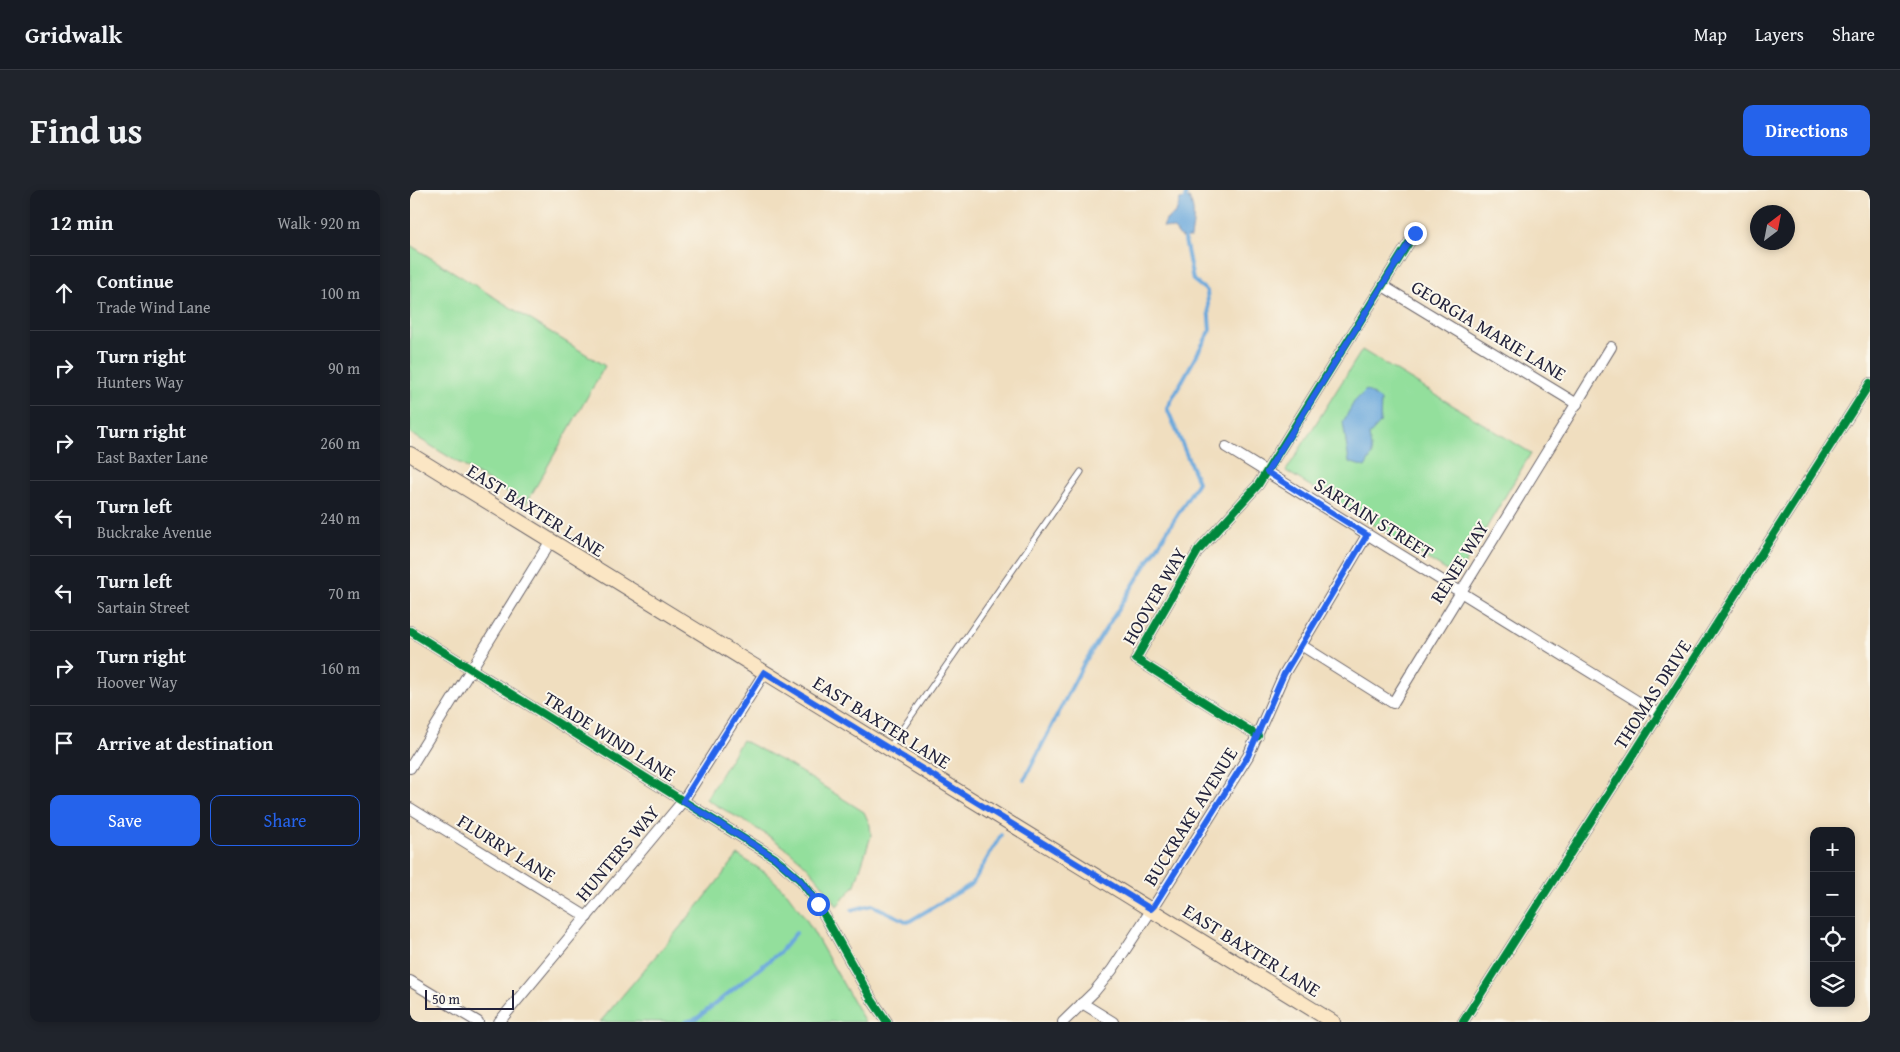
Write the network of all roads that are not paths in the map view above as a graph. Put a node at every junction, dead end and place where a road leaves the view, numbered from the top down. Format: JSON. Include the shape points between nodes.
{"nodes":[{"id":1,"x":1415,"y":233,"type":"dead end"},
{"id":2,"x":1382,"y":286,"type":"junction"},
{"id":3,"x":1611,"y":347,"type":"dead end"},
{"id":4,"x":1870,"y":383,"type":"edge"},
{"id":5,"x":1577,"y":404,"type":"junction"},
{"id":6,"x":1226,"y":447,"type":"dead end"},
{"id":7,"x":410,"y":454,"type":"edge"},
{"id":8,"x":1081,"y":472,"type":"dead end"},
{"id":9,"x":1267,"y":472,"type":"junction"},
{"id":10,"x":1367,"y":535,"type":"junction"},
{"id":11,"x":550,"y":542,"type":"junction"},
{"id":12,"x":1461,"y":592,"type":"junction"},
{"id":13,"x":410,"y":631,"type":"edge"},
{"id":14,"x":1301,"y":645,"type":"junction"},
{"id":15,"x":471,"y":669,"type":"junction"},
{"id":16,"x":764,"y":672,"type":"junction"},
{"id":17,"x":1658,"y":714,"type":"junction"},
{"id":18,"x":1258,"y":736,"type":"junction"},
{"id":19,"x":889,"y":748,"type":"junction"},
{"id":20,"x":410,"y":768,"type":"edge"},
{"id":21,"x":683,"y":801,"type":"junction"},
{"id":22,"x":410,"y":808,"type":"edge"},
{"id":23,"x":1151,"y":909,"type":"junction"},
{"id":24,"x":586,"y":917,"type":"junction"},
{"id":25,"x":410,"y":980,"type":"edge"},
{"id":26,"x":1082,"y":1003,"type":"junction"},
{"id":27,"x":478,"y":1022,"type":"edge"},
{"id":28,"x":499,"y":1022,"type":"edge"},
{"id":29,"x":887,"y":1022,"type":"edge"},
{"id":30,"x":1063,"y":1022,"type":"edge"},
{"id":31,"x":1113,"y":1022,"type":"edge"},
{"id":32,"x":1333,"y":1022,"type":"edge"},
{"id":33,"x":1463,"y":1022,"type":"edge"}],
"edges":[{"from":1,"to":2,"type":"street","name":"HOOVER WAY"},
{"from":2,"to":5,"type":"street","name":"GEORGIA MARIE LANE"},
{"from":2,"to":9,"type":"street","name":"HOOVER WAY"},
{"from":3,"to":5,"type":"street","name":"RENEE WAY"},
{"from":4,"to":17,"type":"street","name":"THOMAS DRIVE"},
{"from":5,"to":12,"type":"street","name":"RENEE WAY"},
{"from":6,"to":9,"type":"street","name":"SARTAIN STREET"},
{"from":7,"to":11,"type":"main road","name":"EAST BAXTER LANE"},
{"from":8,"to":19,"type":"lane"},
{"from":9,"to":10,"type":"street","name":"SARTAIN STREET"},
{"from":9,"to":18,"type":"street","name":"HOOVER WAY","via":[[1198,551],[1136,659]]},
{"from":10,"to":12,"type":"street","name":"SARTAIN STREET"},
{"from":10,"to":14,"type":"street","name":"BUCKRAKE AVENUE"},
{"from":11,"to":15,"type":"street"},
{"from":11,"to":16,"type":"main road","name":"EAST BAXTER LANE"},
{"from":12,"to":14,"type":"street","name":"RENEE WAY","via":[[1393,703]]},
{"from":12,"to":17,"type":"street","name":"SARTAIN STREET"},
{"from":13,"to":15,"type":"street","name":"TRADE WIND LANE"},
{"from":14,"to":18,"type":"street","name":"BUCKRAKE AVENUE","via":[[1284,674]]},
{"from":15,"to":20,"type":"street"},
{"from":15,"to":21,"type":"street","name":"TRADE WIND LANE"},
{"from":16,"to":19,"type":"main road","name":"EAST BAXTER LANE"},
{"from":16,"to":21,"type":"street","name":"HUNTERS WAY"},
{"from":17,"to":33,"type":"street","name":"THOMAS DRIVE"},
{"from":18,"to":23,"type":"street","name":"BUCKRAKE AVENUE"},
{"from":19,"to":23,"type":"main road","name":"EAST BAXTER LANE"},
{"from":21,"to":24,"type":"street","name":"HUNTERS WAY"},
{"from":21,"to":29,"type":"street","name":"TRADE WIND LANE","via":[[775,858],[800,880],[818,904]]},
{"from":22,"to":24,"type":"street","name":"FLURRY LANE"},
{"from":23,"to":26,"type":"street","name":"BUCKRAKE AVENUE","via":[[1112,970]]},
{"from":23,"to":32,"type":"main road","name":"EAST BAXTER LANE"},
{"from":24,"to":28,"type":"street","name":"HUNTERS WAY"},
{"from":25,"to":27,"type":"street"},
{"from":26,"to":30,"type":"street","name":"BUCKRAKE AVENUE"},
{"from":26,"to":31,"type":"street"}]}
